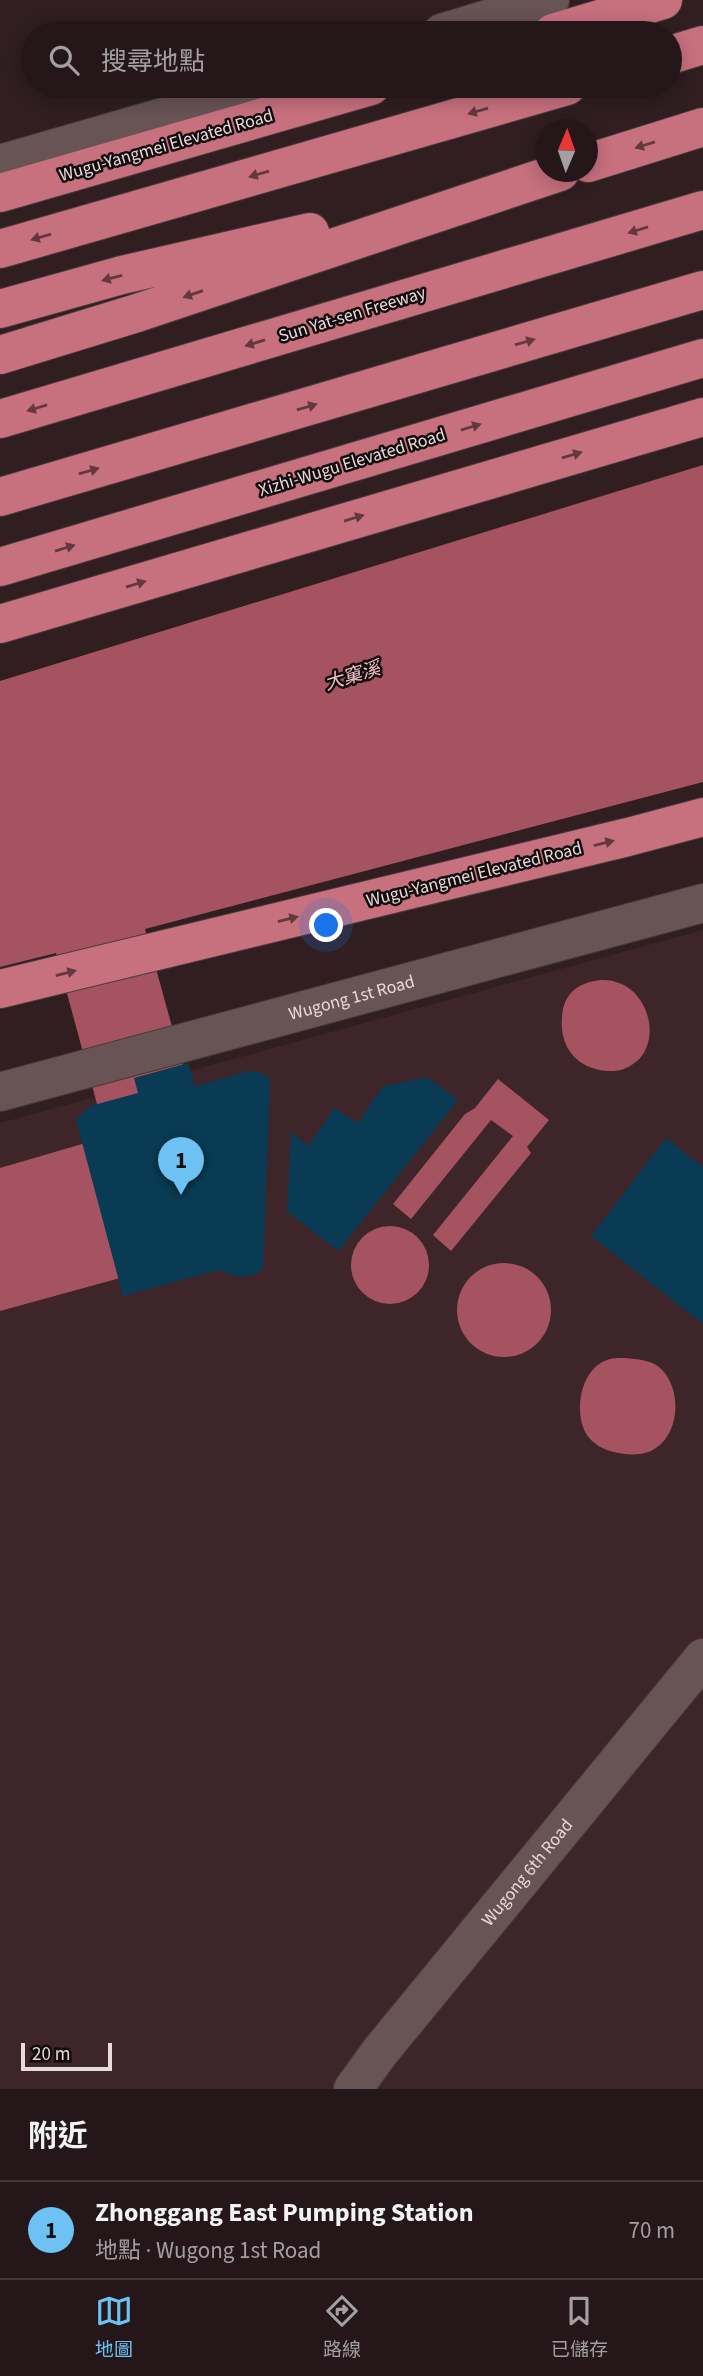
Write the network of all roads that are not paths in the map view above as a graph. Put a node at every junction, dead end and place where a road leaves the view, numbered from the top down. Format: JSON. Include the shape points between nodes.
{"nodes":[{"id":1,"x":550,"y":0,"type":"edge"},
{"id":2,"x":663,"y":0,"type":"edge"},
{"id":3,"x":481,"y":21,"type":"edge"},
{"id":4,"x":593,"y":21,"type":"edge"},
{"id":5,"x":703,"y":45,"type":"edge"},
{"id":6,"x":682,"y":51,"type":"edge"},
{"id":7,"x":229,"y":98,"type":"edge"},
{"id":8,"x":329,"y":98,"type":"edge"},
{"id":9,"x":525,"y":98,"type":"edge"},
{"id":10,"x":703,"y":127,"type":"edge"},
{"id":11,"x":598,"y":160,"type":"edge"},
{"id":12,"x":0,"y":164,"type":"edge"},
{"id":13,"x":535,"y":178,"type":"edge"},
{"id":14,"x":535,"y":179,"type":"edge"},
{"id":15,"x":0,"y":193,"type":"edge"},
{"id":16,"x":703,"y":210,"type":"edge"},
{"id":17,"x":0,"y":249,"type":"edge"},
{"id":18,"x":703,"y":290,"type":"edge"},
{"id":19,"x":0,"y":309,"type":"edge"},
{"id":20,"x":0,"y":355,"type":"edge"},
{"id":21,"x":703,"y":358,"type":"edge"},
{"id":22,"x":703,"y":416,"type":"edge"},
{"id":23,"x":0,"y":419,"type":"edge"},
{"id":24,"x":0,"y":497,"type":"edge"},
{"id":25,"x":0,"y":567,"type":"edge"},
{"id":26,"x":0,"y":624,"type":"edge"},
{"id":27,"x":703,"y":817,"type":"edge"},
{"id":28,"x":703,"y":903,"type":"edge"},
{"id":29,"x":0,"y":989,"type":"edge"},
{"id":30,"x":0,"y":1092,"type":"edge"},
{"id":31,"x":703,"y":1658,"type":"edge"},
{"id":32,"x":353,"y":2089,"type":"edge"}],
"edges":[{"from":1,"to":3,"type":"street"},
{"from":2,"to":4,"type":"highway"},
{"from":5,"to":6,"type":"highway"},
{"from":7,"to":12,"type":"street"},
{"from":8,"to":15,"type":"highway","name":"Wugu-Yangmei Elevated Road"},
{"from":9,"to":17,"type":"highway","one_way":true},
{"from":10,"to":11,"type":"highway","one_way":true},
{"from":13,"to":19,"type":"highway","one_way":true,"via":[[122,275]]},
{"from":14,"to":20,"type":"highway","one_way":true},
{"from":16,"to":23,"type":"highway","name":"Sun Yat-sen Freeway","one_way":true},
{"from":24,"to":18,"type":"highway","one_way":true},
{"from":25,"to":21,"type":"highway","name":"Xizhi-Wugu Elevated Road","one_way":true},
{"from":26,"to":22,"type":"highway","one_way":true},
{"from":29,"to":27,"type":"highway","name":"Wugu-Yangmei Elevated Road","one_way":true},
{"from":28,"to":30,"type":"street","name":"Wugong 1st Road"},
{"from":31,"to":32,"type":"street","name":"Wugong 6th Road"}]}
